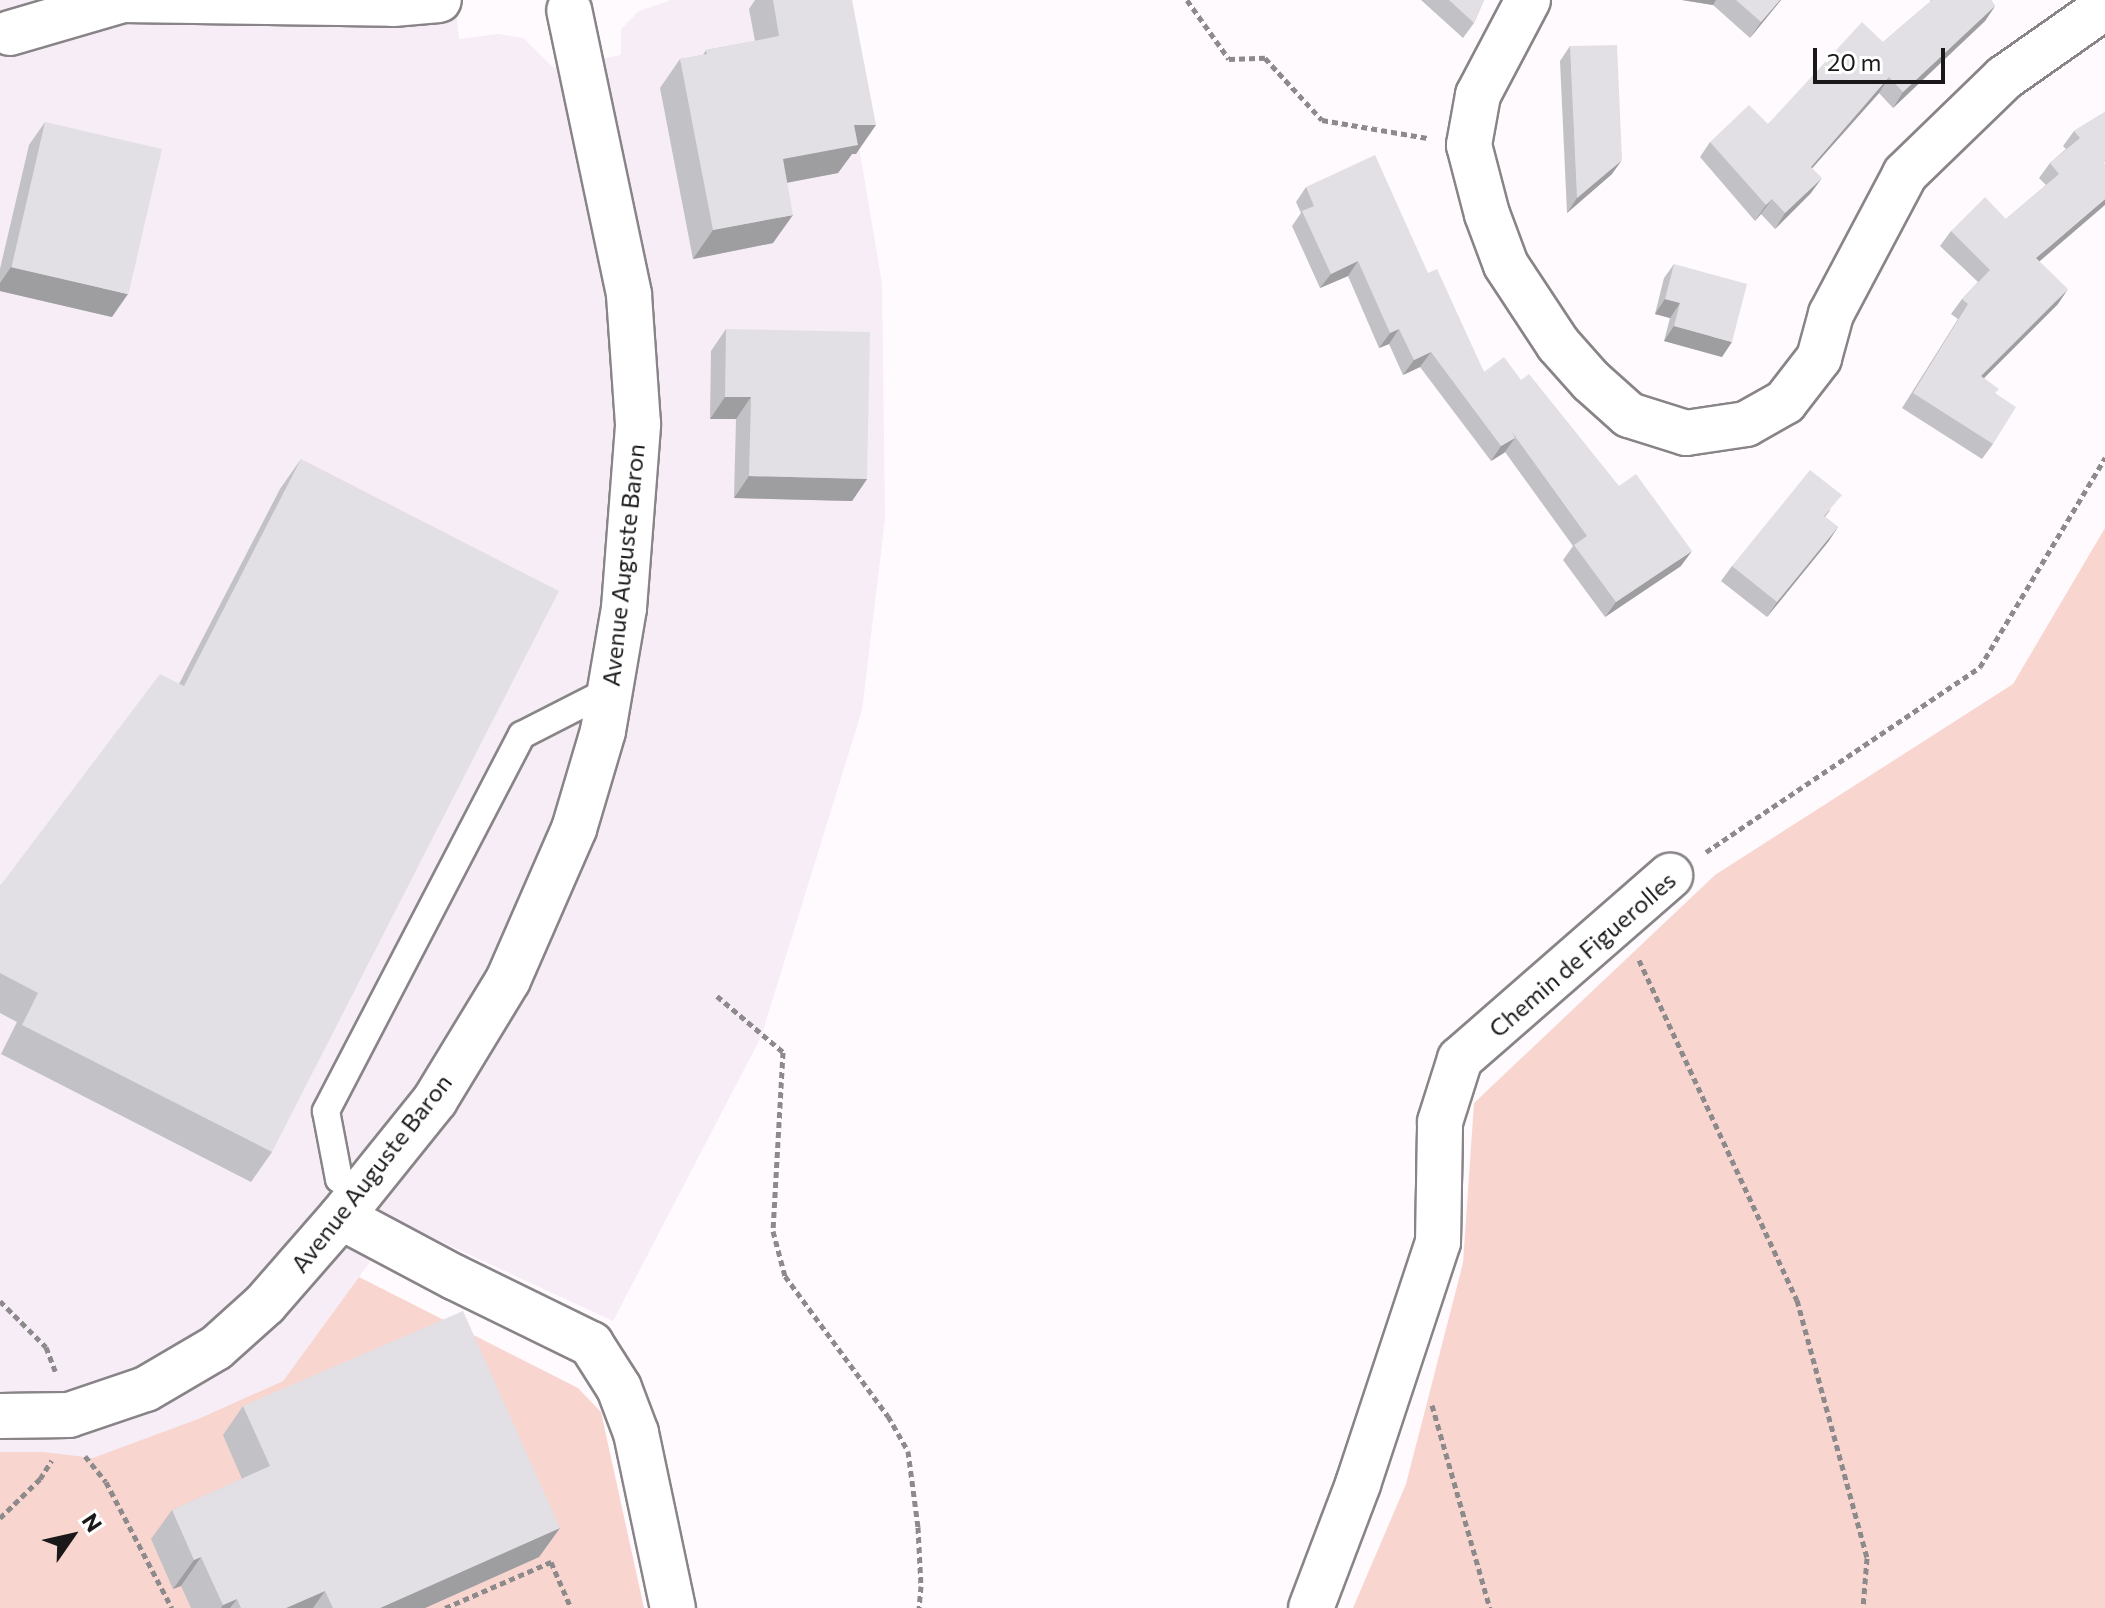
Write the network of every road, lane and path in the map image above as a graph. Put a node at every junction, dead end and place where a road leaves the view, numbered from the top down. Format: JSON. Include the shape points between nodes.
{"nodes":[{"id":1,"x":122,"y":0,"type":"edge"},
{"id":2,"x":439,"y":0,"type":"edge"},
{"id":3,"x":1187,"y":0,"type":"edge"},
{"id":4,"x":1528,"y":0,"type":"edge"},
{"id":5,"x":565,"y":3,"type":"edge"},
{"id":6,"x":2105,"y":7,"type":"edge"},
{"id":7,"x":13,"y":25,"type":"edge"},
{"id":8,"x":1469,"y":145,"type":"junction"},
{"id":9,"x":2105,"y":458,"type":"edge"},
{"id":10,"x":610,"y":690,"type":"junction"},
{"id":11,"x":1670,"y":876,"type":"joint"},
{"id":12,"x":1620,"y":919,"type":"junction"},
{"id":13,"x":717,"y":996,"type":"dead end"},
{"id":14,"x":350,"y":1206,"type":"junction"},
{"id":15,"x":0,"y":1301,"type":"edge"},
{"id":16,"x":63,"y":1396,"type":"junction"},
{"id":17,"x":1431,"y":1400,"type":"dead end"},
{"id":18,"x":0,"y":1416,"type":"edge"},
{"id":19,"x":106,"y":1482,"type":"dead end"},
{"id":20,"x":0,"y":1518,"type":"edge"},
{"id":21,"x":172,"y":1608,"type":"edge"},
{"id":22,"x":445,"y":1608,"type":"edge"},
{"id":23,"x":571,"y":1608,"type":"edge"},
{"id":24,"x":673,"y":1608,"type":"edge"},
{"id":25,"x":919,"y":1608,"type":"edge"},
{"id":26,"x":1311,"y":1608,"type":"edge"},
{"id":27,"x":1490,"y":1608,"type":"edge"},
{"id":28,"x":1863,"y":1608,"type":"edge"}],
"edges":[{"from":1,"to":2,"type":"street"},
{"from":1,"to":7,"type":"street"},
{"from":3,"to":8,"type":"path","via":[[1229,59],[1265,58],[1322,120]]},
{"from":4,"to":8,"type":"street","via":[[1478,95]]},
{"from":5,"to":10,"type":"street","name":"Avenue Auguste Baron","via":[[629,294],[638,424],[624,608]]},
{"from":6,"to":8,"type":"street","via":[[2004,78],[1905,174],[1831,314],[1819,358],[1785,402],[1746,424],[1686,433],[1629,415],[1591,381],[1558,344],[1506,265]]},
{"from":9,"to":11,"type":"path","name":"Chemin de Figuerolles","via":[[1980,667]]},
{"from":10,"to":14,"type":"street","name":"Avenue Auguste Baron","via":[[574,829],[508,980],[435,1100]]},
{"from":10,"to":14,"type":"lane","via":[[522,735],[326,1111],[339,1179]]},
{"from":11,"to":12,"type":"street","name":"Chemin de Figuerolles"},
{"from":12,"to":26,"type":"street","name":"Chemin de Figuerolles","via":[[1460,1059],[1440,1122],[1438,1242]]},
{"from":12,"to":28,"type":"path","via":[[1797,1300],[1867,1558]]},
{"from":13,"to":25,"type":"path","via":[[783,1052],[773,1231],[785,1276],[908,1451],[918,1527]]},
{"from":14,"to":16,"type":"street","name":"Avenue Auguste Baron","via":[[265,1304],[216,1348],[146,1389]]},
{"from":14,"to":24,"type":"street","via":[[454,1277],[591,1344],[619,1388],[636,1433]]},
{"from":15,"to":16,"type":"path","via":[[46,1347]]},
{"from":16,"to":18,"type":"street","name":"Avenue Auguste Baron"},
{"from":16,"to":20,"type":"path","via":[[47,1471]]},
{"from":17,"to":27,"type":"path"},
{"from":19,"to":21,"type":"path"},
{"from":22,"to":23,"type":"path","via":[[551,1562]]}]}
